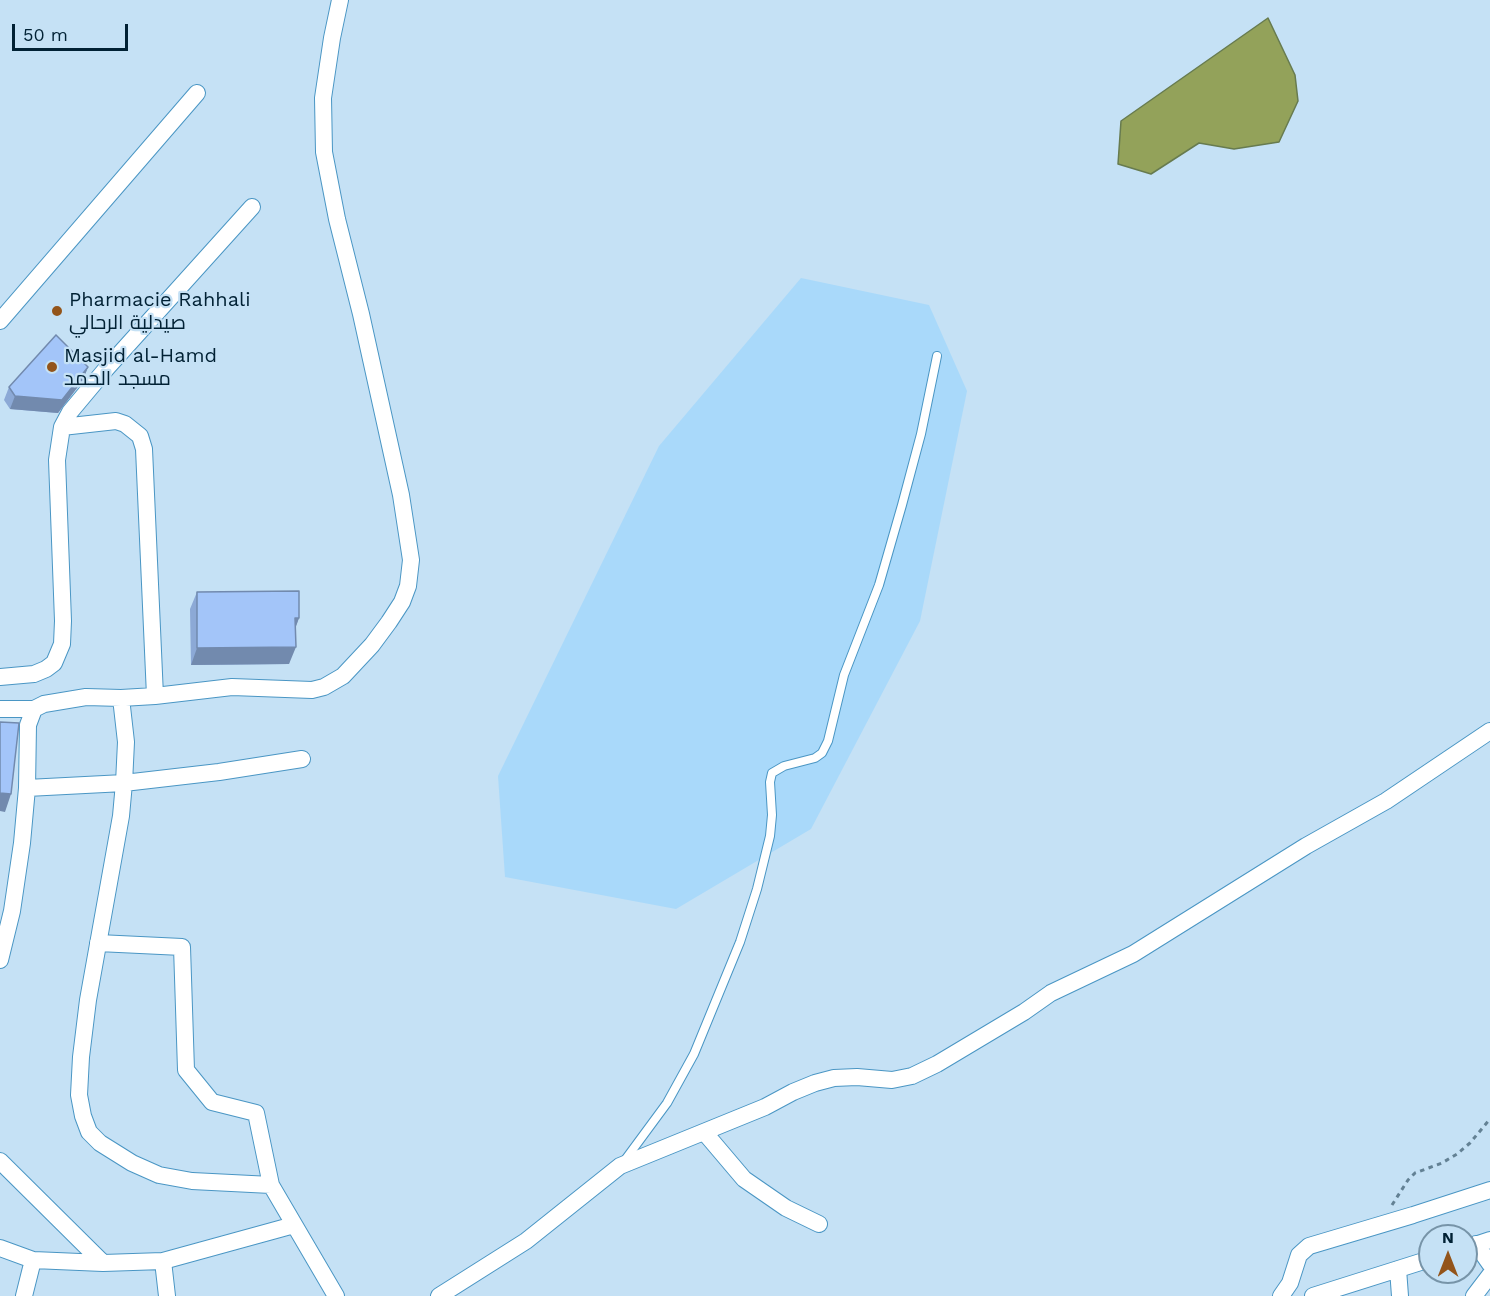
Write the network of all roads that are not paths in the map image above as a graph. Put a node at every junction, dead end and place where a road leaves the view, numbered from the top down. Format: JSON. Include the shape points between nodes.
{"nodes":[{"id":1,"x":340,"y":0,"type":"edge"},
{"id":2,"x":197,"y":93,"type":"dead end"},
{"id":3,"x":252,"y":207,"type":"dead end"},
{"id":4,"x":0,"y":319,"type":"edge"},
{"id":5,"x":937,"y":356,"type":"dead end"},
{"id":6,"x":62,"y":427,"type":"junction"},
{"id":7,"x":0,"y":677,"type":"edge"},
{"id":8,"x":155,"y":696,"type":"junction"},
{"id":9,"x":121,"y":698,"type":"junction"},
{"id":10,"x":0,"y":709,"type":"edge"},
{"id":11,"x":34,"y":709,"type":"junction"},
{"id":12,"x":1490,"y":730,"type":"edge"},
{"id":13,"x":302,"y":759,"type":"dead end"},
{"id":14,"x":124,"y":783,"type":"junction"},
{"id":15,"x":27,"y":788,"type":"junction"},
{"id":16,"x":98,"y":943,"type":"junction"},
{"id":17,"x":0,"y":960,"type":"edge"},
{"id":18,"x":705,"y":1133,"type":"junction"},
{"id":19,"x":0,"y":1161,"type":"edge"},
{"id":20,"x":620,"y":1166,"type":"junction"},
{"id":21,"x":271,"y":1185,"type":"junction"},
{"id":22,"x":1490,"y":1190,"type":"edge"},
{"id":23,"x":819,"y":1224,"type":"dead end"},
{"id":24,"x":294,"y":1225,"type":"junction"},
{"id":25,"x":1478,"y":1246,"type":"edge"},
{"id":26,"x":0,"y":1248,"type":"edge"},
{"id":27,"x":33,"y":1260,"type":"junction"},
{"id":28,"x":163,"y":1261,"type":"junction"},
{"id":29,"x":103,"y":1263,"type":"junction"},
{"id":30,"x":1418,"y":1263,"type":"edge"},
{"id":31,"x":1490,"y":1264,"type":"edge"},
{"id":32,"x":1398,"y":1269,"type":"junction"},
{"id":33,"x":1490,"y":1275,"type":"edge"},
{"id":34,"x":1348,"y":1291,"type":"edge"},
{"id":35,"x":24,"y":1296,"type":"edge"},
{"id":36,"x":167,"y":1296,"type":"edge"},
{"id":37,"x":335,"y":1296,"type":"edge"},
{"id":38,"x":439,"y":1296,"type":"edge"},
{"id":39,"x":1281,"y":1296,"type":"edge"},
{"id":40,"x":1313,"y":1296,"type":"edge"},
{"id":41,"x":1400,"y":1296,"type":"edge"},
{"id":42,"x":1474,"y":1296,"type":"edge"}],
"edges":[{"from":1,"to":8,"type":"street","via":[[323,98],[324,152],[401,495],[411,560],[408,586],[402,602],[372,645],[343,676],[324,687],[232,687]]},
{"from":2,"to":4,"type":"street"},
{"from":3,"to":6,"type":"street","via":[[106,369]]},
{"from":5,"to":20,"type":"lane","via":[[902,505],[879,585],[844,675],[828,741],[815,758],[772,773],[770,837],[740,942],[694,1054],[667,1103]]},
{"from":6,"to":7,"type":"street","via":[[57,460],[62,644],[54,663],[46,669]]},
{"from":6,"to":8,"type":"street","via":[[116,421],[140,436],[144,449]]},
{"from":8,"to":9,"type":"street"},
{"from":9,"to":11,"type":"street","via":[[86,697]]},
{"from":9,"to":14,"type":"street","via":[[126,742]]},
{"from":10,"to":11,"type":"street"},
{"from":11,"to":15,"type":"street","via":[[28,725]]},
{"from":12,"to":18,"type":"street","via":[[1386,801],[1133,954],[1051,993],[937,1064],[892,1080],[857,1077],[815,1083]]},
{"from":13,"to":14,"type":"street"},
{"from":14,"to":15,"type":"street"},
{"from":14,"to":16,"type":"street"},
{"from":15,"to":17,"type":"street","via":[[12,911]]},
{"from":16,"to":21,"type":"street","via":[[182,947],[186,1070],[212,1102],[256,1113]]},
{"from":16,"to":21,"type":"street","via":[[79,1095],[89,1132],[100,1143],[159,1175],[192,1181]]},
{"from":18,"to":20,"type":"street"},
{"from":18,"to":23,"type":"street","via":[[744,1179],[786,1208]]},
{"from":19,"to":29,"type":"street"},
{"from":20,"to":38,"type":"street","via":[[526,1241]]},
{"from":21,"to":24,"type":"street"},
{"from":22,"to":39,"type":"street","via":[[1310,1245],[1299,1255],[1290,1283]]},
{"from":24,"to":28,"type":"street"},
{"from":24,"to":37,"type":"street"},
{"from":25,"to":31,"type":"street"},
{"from":26,"to":27,"type":"street"},
{"from":27,"to":29,"type":"street"},
{"from":27,"to":35,"type":"street"},
{"from":28,"to":29,"type":"street"},
{"from":28,"to":36,"type":"street"},
{"from":30,"to":32,"type":"street"},
{"from":32,"to":34,"type":"street"},
{"from":32,"to":41,"type":"street"},
{"from":33,"to":42,"type":"street"},
{"from":34,"to":40,"type":"street"}]}
